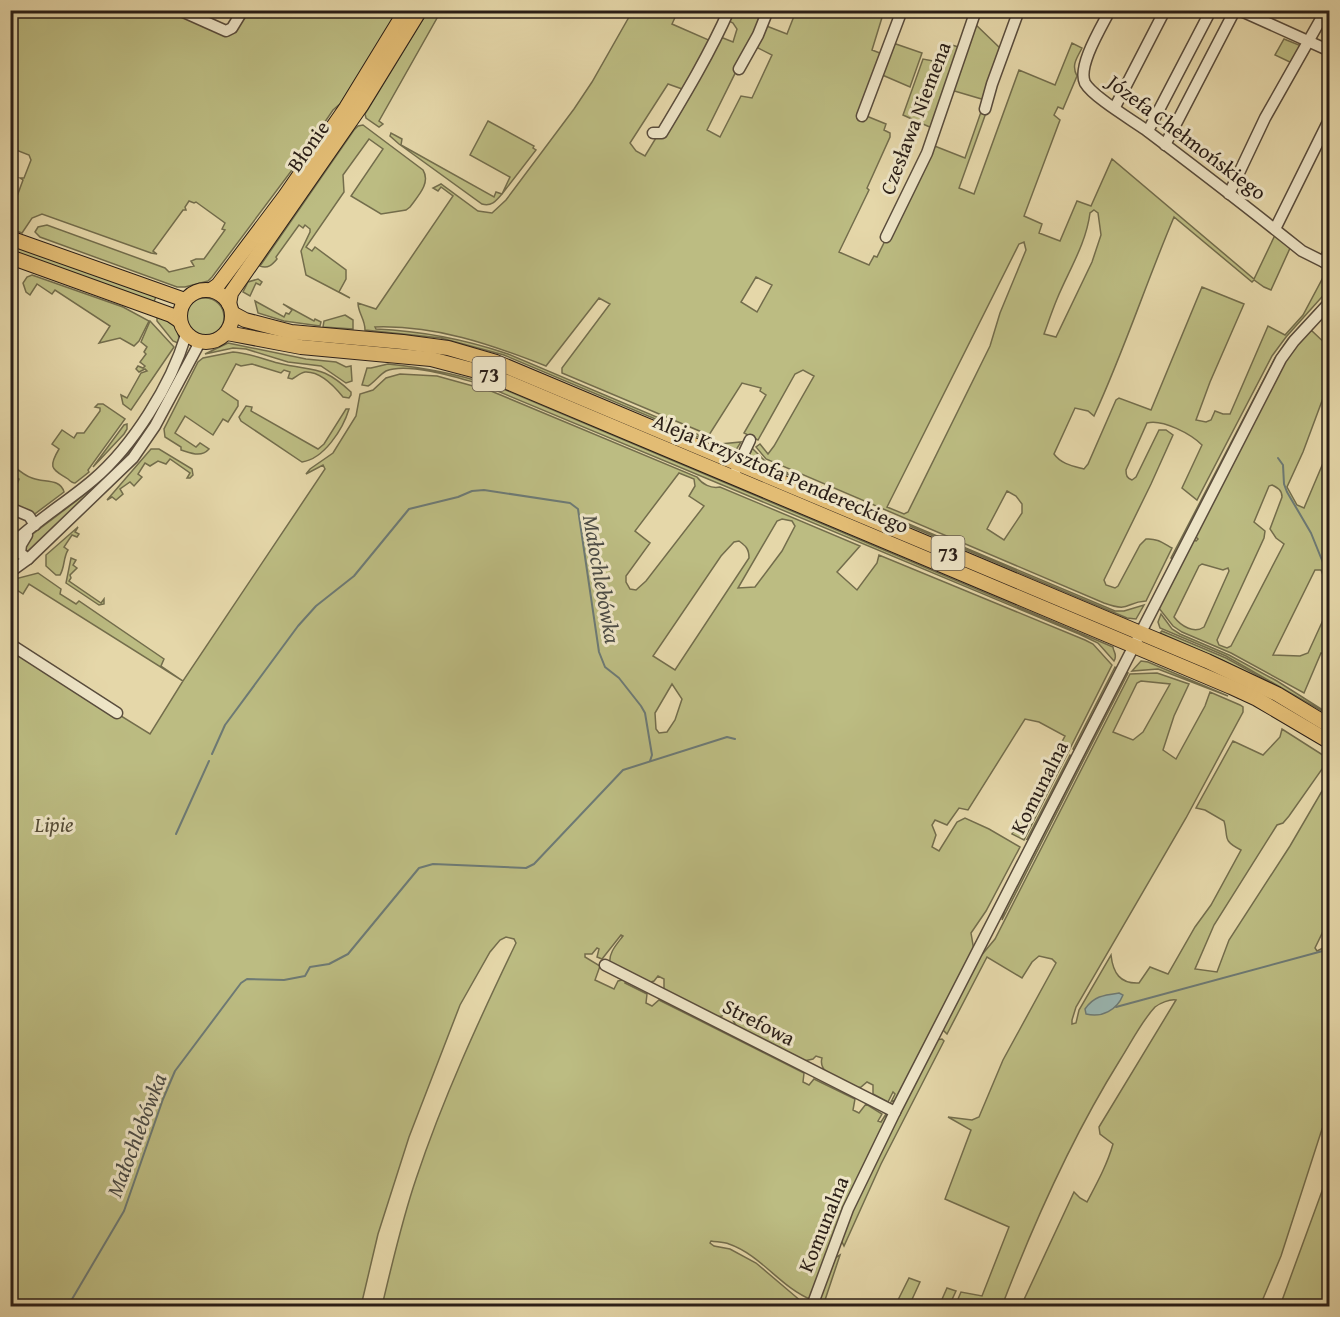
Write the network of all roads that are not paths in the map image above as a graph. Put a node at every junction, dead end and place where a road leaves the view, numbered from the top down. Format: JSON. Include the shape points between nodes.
{"nodes":[{"id":1,"x":179,"y":10,"type":"edge"},
{"id":2,"x":243,"y":10,"type":"edge"},
{"id":3,"x":406,"y":10,"type":"edge"},
{"id":4,"x":420,"y":10,"type":"edge"},
{"id":5,"x":729,"y":10,"type":"edge"},
{"id":6,"x":768,"y":10,"type":"edge"},
{"id":7,"x":902,"y":10,"type":"edge"},
{"id":8,"x":976,"y":10,"type":"edge"},
{"id":9,"x":1018,"y":10,"type":"edge"},
{"id":10,"x":1110,"y":10,"type":"edge"},
{"id":11,"x":1165,"y":10,"type":"edge"},
{"id":12,"x":1211,"y":10,"type":"edge"},
{"id":13,"x":1237,"y":10,"type":"edge"},
{"id":14,"x":1326,"y":10,"type":"edge"},
{"id":15,"x":1309,"y":42,"type":"junction"},
{"id":16,"x":1329,"y":51,"type":"edge"},
{"id":17,"x":739,"y":69,"type":"dead end"},
{"id":18,"x":1114,"y":107,"type":"junction"},
{"id":19,"x":985,"y":109,"type":"dead end"},
{"id":20,"x":862,"y":116,"type":"dead end"},
{"id":21,"x":1329,"y":118,"type":"edge"},
{"id":22,"x":1148,"y":131,"type":"junction"},
{"id":23,"x":653,"y":134,"type":"dead end"},
{"id":24,"x":1165,"y":145,"type":"junction"},
{"id":25,"x":1229,"y":194,"type":"junction"},
{"id":26,"x":1275,"y":229,"type":"junction"},
{"id":27,"x":886,"y":237,"type":"dead end"},
{"id":28,"x":10,"y":238,"type":"edge"},
{"id":29,"x":1329,"y":249,"type":"edge"},
{"id":30,"x":10,"y":257,"type":"edge"},
{"id":31,"x":1326,"y":264,"type":"edge"},
{"id":32,"x":211,"y":290,"type":"junction"},
{"id":33,"x":185,"y":300,"type":"junction"},
{"id":34,"x":1329,"y":302,"type":"edge"},
{"id":35,"x":231,"y":308,"type":"junction"},
{"id":36,"x":180,"y":321,"type":"junction"},
{"id":37,"x":227,"y":333,"type":"junction"},
{"id":38,"x":186,"y":335,"type":"junction"},
{"id":39,"x":200,"y":342,"type":"junction"},
{"id":40,"x":750,"y":440,"type":"dead end"},
{"id":41,"x":736,"y":470,"type":"junction"},
{"id":42,"x":10,"y":508,"type":"edge"},
{"id":43,"x":34,"y":525,"type":"junction"},
{"id":44,"x":10,"y":546,"type":"edge"},
{"id":45,"x":28,"y":559,"type":"junction"},
{"id":46,"x":10,"y":572,"type":"edge"},
{"id":47,"x":1137,"y":639,"type":"junction"},
{"id":48,"x":10,"y":644,"type":"edge"},
{"id":49,"x":117,"y":713,"type":"dead end"},
{"id":50,"x":1329,"y":726,"type":"edge"},
{"id":51,"x":1329,"y":742,"type":"edge"},
{"id":52,"x":605,"y":965,"type":"dead end"},
{"id":53,"x":895,"y":1112,"type":"junction"},
{"id":54,"x":812,"y":1306,"type":"edge"}],
"edges":[{"from":1,"to":2,"type":"street","via":[[226,30],[232,28]]},
{"from":3,"to":32,"type":"main road","name":"Błonie","via":[[346,108],[285,196]]},
{"from":4,"to":35,"type":"main road","name":"Błonie","via":[[369,94],[231,293]]},
{"from":5,"to":23,"type":"street","via":[[672,117],[662,133]]},
{"from":6,"to":17,"type":"street"},
{"from":7,"to":20,"type":"street"},
{"from":8,"to":27,"type":"street","name":"Czesława Niemena","via":[[927,153]]},
{"from":9,"to":19,"type":"street"},
{"from":10,"to":18,"type":"street","name":"Józefa Chełmońskiego","via":[[1083,73],[1095,93]]},
{"from":11,"to":18,"type":"street"},
{"from":12,"to":22,"type":"street"},
{"from":13,"to":15,"type":"street"},
{"from":13,"to":24,"type":"street"},
{"from":14,"to":15,"type":"street"},
{"from":15,"to":16,"type":"street"},
{"from":15,"to":25,"type":"street","via":[[1265,118]]},
{"from":18,"to":22,"type":"street","name":"Józefa Chełmońskiego"},
{"from":21,"to":26,"type":"street"},
{"from":22,"to":24,"type":"street","name":"Józefa Chełmońskiego"},
{"from":24,"to":25,"type":"street","name":"Józefa Chełmońskiego"},
{"from":25,"to":26,"type":"street","name":"Józefa Chełmońskiego"},
{"from":26,"to":31,"type":"street","name":"Józefa Chełmońskiego"},
{"from":28,"to":33,"type":"main road"},
{"from":29,"to":31,"type":"street"},
{"from":30,"to":36,"type":"main road"},
{"from":32,"to":33,"type":"main road","via":[[197,291]]},
{"from":32,"to":35,"type":"main road","number":"73","via":[[222,295]]},
{"from":33,"to":36,"type":"main road"},
{"from":34,"to":47,"type":"street","name":"Komunalna","via":[[1281,359]]},
{"from":35,"to":37,"type":"main road"},
{"from":35,"to":41,"type":"main road","name":"Aleja Krzysztofa Pendereckiego","number":"73","via":[[245,320],[291,332],[448,348],[482,357]]},
{"from":36,"to":38,"type":"main road"},
{"from":37,"to":39,"type":"main road","number":"73","via":[[212,342]]},
{"from":37,"to":41,"type":"main road","name":"Aleja Krzysztofa Pendereckiego","number":"73","via":[[301,347],[431,359],[464,367]]},
{"from":38,"to":39,"type":"main road"},
{"from":38,"to":43,"type":"street","via":[[158,397],[128,443],[102,472]]},
{"from":39,"to":45,"type":"street","via":[[159,420],[133,458]]},
{"from":40,"to":41,"type":"street"},
{"from":41,"to":47,"type":"main road","name":"Aleja Krzysztofa Pendereckiego","number":"73"},
{"from":42,"to":43,"type":"street","via":[[29,516]]},
{"from":43,"to":44,"type":"street"},
{"from":43,"to":45,"type":"street","via":[[20,549]]},
{"from":45,"to":46,"type":"street"},
{"from":47,"to":50,"type":"main road","name":"Aleja Krzysztofa Pendereckiego","number":"73","via":[[1259,684]]},
{"from":47,"to":51,"type":"main road","name":"Aleja Krzysztofa Pendereckiego","number":"73","via":[[1257,699]]},
{"from":47,"to":53,"type":"street","name":"Komunalna"},
{"from":48,"to":49,"type":"street"},
{"from":52,"to":53,"type":"street","name":"Strefowa"},
{"from":53,"to":54,"type":"street","name":"Komunalna","via":[[848,1209]]}]}
